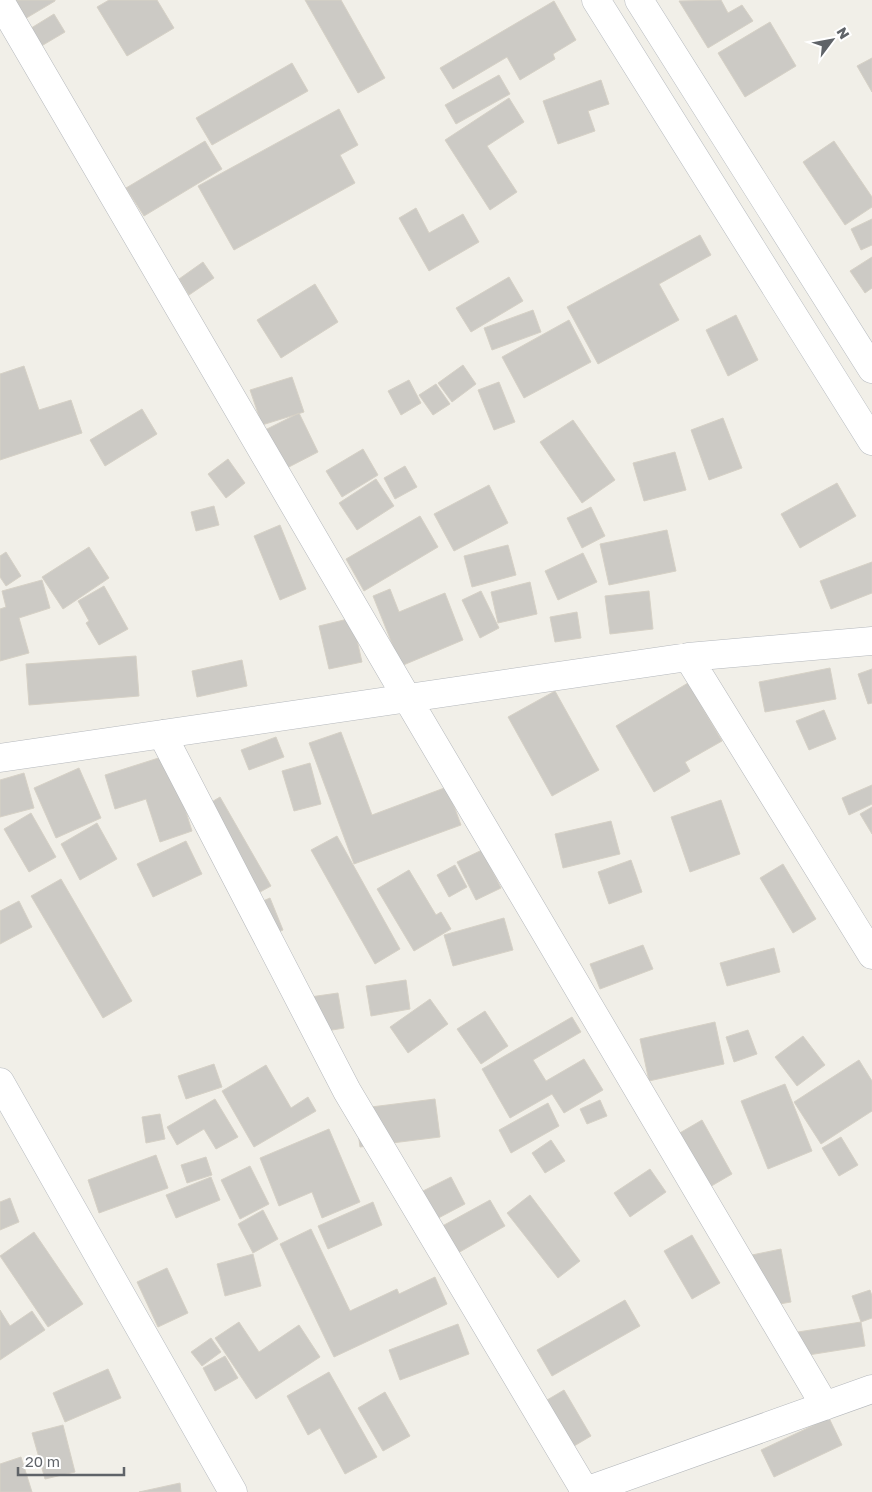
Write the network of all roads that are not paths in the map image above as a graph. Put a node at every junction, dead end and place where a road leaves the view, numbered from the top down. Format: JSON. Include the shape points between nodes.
{"nodes":[{"id":1,"x":596,"y":0,"type":"edge"},
{"id":2,"x":639,"y":0,"type":"edge"},
{"id":3,"x":0,"y":1,"type":"edge"},
{"id":4,"x":872,"y":369,"type":"edge"},
{"id":5,"x":872,"y":441,"type":"edge"},
{"id":6,"x":872,"y":641,"type":"edge"},
{"id":7,"x":688,"y":657,"type":"junction"},
{"id":8,"x":407,"y":698,"type":"junction"},
{"id":9,"x":162,"y":734,"type":"junction"},
{"id":10,"x":0,"y":758,"type":"edge"},
{"id":11,"x":872,"y":955,"type":"edge"},
{"id":12,"x":3,"y":1095,"type":"edge"},
{"id":13,"x":872,"y":1389,"type":"edge"},
{"id":14,"x":825,"y":1406,"type":"junction"},
{"id":15,"x":233,"y":1492,"type":"edge"},
{"id":16,"x":584,"y":1492,"type":"edge"}],
"edges":[{"from":1,"to":5,"type":"street"},
{"from":2,"to":4,"type":"street"},
{"from":3,"to":8,"type":"street"},
{"from":6,"to":7,"type":"street"},
{"from":7,"to":8,"type":"street"},
{"from":7,"to":11,"type":"street"},
{"from":8,"to":9,"type":"street"},
{"from":8,"to":14,"type":"street"},
{"from":9,"to":10,"type":"street"},
{"from":9,"to":16,"type":"street","via":[[347,1091]]},
{"from":12,"to":15,"type":"street"},
{"from":13,"to":14,"type":"street"},
{"from":14,"to":16,"type":"street"}]}
